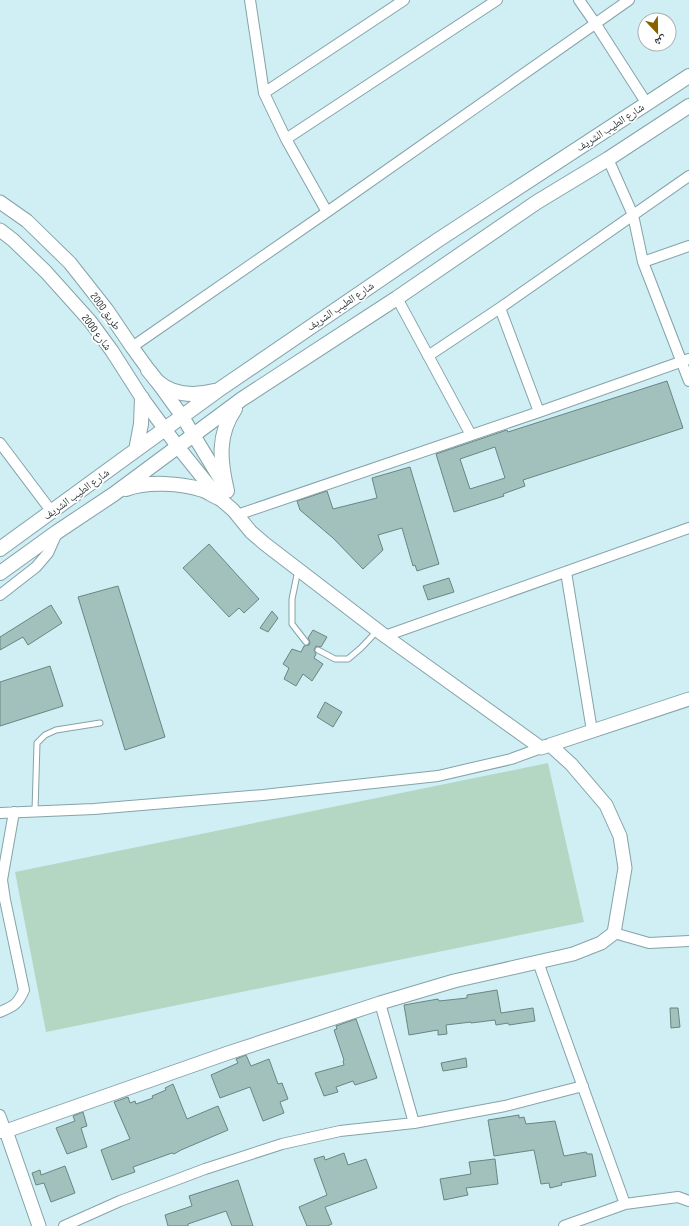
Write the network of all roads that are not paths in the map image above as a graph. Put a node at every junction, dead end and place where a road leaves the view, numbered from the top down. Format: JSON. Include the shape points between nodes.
{"nodes":[{"id":1,"x":250,"y":0,"type":"edge"},
{"id":2,"x":404,"y":0,"type":"edge"},
{"id":3,"x":497,"y":0,"type":"edge"},
{"id":4,"x":578,"y":0,"type":"edge"},
{"id":5,"x":629,"y":0,"type":"edge"},
{"id":6,"x":595,"y":23,"type":"junction"},
{"id":7,"x":689,"y":76,"type":"edge"},
{"id":8,"x":264,"y":93,"type":"junction"},
{"id":9,"x":647,"y":104,"type":"junction"},
{"id":10,"x":689,"y":106,"type":"edge"},
{"id":11,"x":286,"y":139,"type":"junction"},
{"id":12,"x":608,"y":159,"type":"junction"},
{"id":13,"x":689,"y":176,"type":"edge"},
{"id":14,"x":0,"y":202,"type":"edge"},
{"id":15,"x":327,"y":212,"type":"junction"},
{"id":16,"x":633,"y":215,"type":"junction"},
{"id":17,"x":0,"y":230,"type":"edge"},
{"id":18,"x":689,"y":246,"type":"edge"},
{"id":19,"x":643,"y":262,"type":"junction"},
{"id":20,"x":396,"y":298,"type":"junction"},
{"id":21,"x":500,"y":308,"type":"junction"},
{"id":22,"x":132,"y":347,"type":"junction"},
{"id":23,"x":428,"y":356,"type":"junction"},
{"id":24,"x":686,"y":360,"type":"edge"},
{"id":25,"x":148,"y":370,"type":"junction"},
{"id":26,"x":689,"y":381,"type":"edge"},
{"id":27,"x":216,"y":391,"type":"junction"},
{"id":28,"x":142,"y":398,"type":"junction"},
{"id":29,"x":242,"y":399,"type":"junction"},
{"id":30,"x":539,"y":412,"type":"junction"},
{"id":31,"x":182,"y":416,"type":"junction"},
{"id":32,"x":165,"y":429,"type":"junction"},
{"id":33,"x":471,"y":435,"type":"junction"},
{"id":34,"x":195,"y":436,"type":"junction"},
{"id":35,"x":0,"y":443,"type":"edge"},
{"id":36,"x":178,"y":448,"type":"junction"},
{"id":37,"x":136,"y":450,"type":"junction"},
{"id":38,"x":114,"y":494,"type":"junction"},
{"id":39,"x":223,"y":495,"type":"junction"},
{"id":40,"x":52,"y":512,"type":"junction"},
{"id":41,"x":235,"y":513,"type":"junction"},
{"id":42,"x":689,"y":528,"type":"edge"},
{"id":43,"x":57,"y":532,"type":"junction"},
{"id":44,"x":0,"y":549,"type":"edge"},
{"id":45,"x":298,"y":569,"type":"junction"},
{"id":46,"x":566,"y":572,"type":"junction"},
{"id":47,"x":0,"y":573,"type":"edge"},
{"id":48,"x":0,"y":595,"type":"edge"},
{"id":49,"x":381,"y":633,"type":"junction"},
{"id":50,"x":306,"y":642,"type":"dead end"},
{"id":51,"x":318,"y":650,"type":"dead end"},
{"id":52,"x":689,"y":699,"type":"edge"},
{"id":53,"x":100,"y":723,"type":"dead end"},
{"id":54,"x":592,"y":731,"type":"junction"},
{"id":55,"x":546,"y":747,"type":"junction"},
{"id":56,"x":35,"y":811,"type":"junction"},
{"id":57,"x":14,"y":812,"type":"junction"},
{"id":58,"x":0,"y":813,"type":"edge"},
{"id":59,"x":614,"y":933,"type":"junction"},
{"id":60,"x":689,"y":941,"type":"edge"},
{"id":61,"x":538,"y":962,"type":"junction"},
{"id":62,"x":380,"y":1003,"type":"junction"},
{"id":63,"x":0,"y":1012,"type":"edge"},
{"id":64,"x":583,"y":1086,"type":"junction"},
{"id":65,"x":0,"y":1115,"type":"edge"},
{"id":66,"x":414,"y":1123,"type":"junction"},
{"id":67,"x":3,"y":1132,"type":"edge"},
{"id":68,"x":689,"y":1201,"type":"edge"},
{"id":69,"x":625,"y":1204,"type":"junction"},
{"id":70,"x":39,"y":1226,"type":"edge"},
{"id":71,"x":64,"y":1226,"type":"edge"},
{"id":72,"x":564,"y":1226,"type":"edge"}],
"edges":[{"from":1,"to":8,"type":"street"},
{"from":2,"to":8,"type":"street"},
{"from":3,"to":11,"type":"street"},
{"from":4,"to":6,"type":"street"},
{"from":5,"to":6,"type":"street"},
{"from":6,"to":9,"type":"street"},
{"from":6,"to":15,"type":"street"},
{"from":7,"to":9,"type":"main road","name":"شارع الطيب الشريف"},
{"from":8,"to":11,"type":"street"},
{"from":9,"to":27,"type":"main road","name":"شارع الطيب الشريف","via":[[438,240]]},
{"from":10,"to":12,"type":"main road","name":"شارع الطيب الشريف"},
{"from":11,"to":15,"type":"street"},
{"from":12,"to":16,"type":"street"},
{"from":12,"to":20,"type":"main road","name":"شارع الطيب الشريف","via":[[537,202]]},
{"from":13,"to":16,"type":"street"},
{"from":14,"to":22,"type":"street","name":"طريق 2000","via":[[27,222],[70,263]]},
{"from":15,"to":22,"type":"street"},
{"from":16,"to":19,"type":"street"},
{"from":16,"to":21,"type":"street"},
{"from":17,"to":28,"type":"street","name":"شارع 2000","via":[[46,272],[90,321]]},
{"from":18,"to":19,"type":"street"},
{"from":19,"to":24,"type":"street"},
{"from":20,"to":23,"type":"street"},
{"from":20,"to":29,"type":"main road","name":"شارع الطيب الشريف"},
{"from":21,"to":23,"type":"street"},
{"from":21,"to":30,"type":"street"},
{"from":22,"to":25,"type":"street","name":"طريق 2000"},
{"from":23,"to":33,"type":"street"},
{"from":24,"to":26,"type":"street"},
{"from":24,"to":30,"type":"street"},
{"from":25,"to":27,"type":"main road","via":[[171,390],[186,394]]},
{"from":25,"to":31,"type":"street","name":"طريق 2000"},
{"from":27,"to":31,"type":"main road","name":"شارع الطيب الشريف"},
{"from":28,"to":32,"type":"street","name":"شارع 2000"},
{"from":28,"to":37,"type":"main road"},
{"from":29,"to":34,"type":"main road","name":"شارع الطيب الشريف"},
{"from":29,"to":39,"type":"main road","via":[[230,417],[222,441]]},
{"from":30,"to":33,"type":"street"},
{"from":31,"to":32,"type":"main road","name":"شارع الطيب الشريف"},
{"from":31,"to":34,"type":"street","name":"طريق 2000"},
{"from":32,"to":36,"type":"street","name":"شارع 2000"},
{"from":32,"to":37,"type":"main road","name":"شارع الطيب الشريف"},
{"from":33,"to":41,"type":"street"},
{"from":34,"to":36,"type":"main road","name":"شارع الطيب الشريف"},
{"from":34,"to":39,"type":"street","name":"طريق 2000"},
{"from":35,"to":40,"type":"street"},
{"from":36,"to":38,"type":"main road","name":"شارع الطيب الشريف"},
{"from":36,"to":39,"type":"street","name":"شارع 2000"},
{"from":37,"to":40,"type":"main road","name":"شارع الطيب الشريف"},
{"from":38,"to":39,"type":"main road","via":[[140,485],[164,485],[185,486]]},
{"from":38,"to":43,"type":"main road","name":"شارع الطيب الشريف"},
{"from":39,"to":41,"type":"street"},
{"from":40,"to":44,"type":"main road","name":"شارع الطيب الشريف"},
{"from":41,"to":45,"type":"street","via":[[251,532]]},
{"from":42,"to":46,"type":"street"},
{"from":43,"to":47,"type":"main road","name":"شارع الطيب الشريف"},
{"from":43,"to":48,"type":"street","via":[[48,553],[36,567]]},
{"from":45,"to":49,"type":"street"},
{"from":45,"to":50,"type":"lane","via":[[292,599],[292,624]]},
{"from":46,"to":49,"type":"street"},
{"from":46,"to":54,"type":"street"},
{"from":49,"to":51,"type":"lane","via":[[348,659],[335,659]]},
{"from":49,"to":55,"type":"street"},
{"from":52,"to":54,"type":"street"},
{"from":53,"to":56,"type":"lane","via":[[56,730],[37,743]]},
{"from":54,"to":55,"type":"street"},
{"from":55,"to":56,"type":"street","via":[[510,759],[438,776],[263,795],[94,809]]},
{"from":55,"to":59,"type":"street","via":[[571,764],[606,804],[620,836],[625,868]]},
{"from":56,"to":57,"type":"street"},
{"from":57,"to":58,"type":"street"},
{"from":57,"to":63,"type":"street","via":[[2,880],[24,990],[12,1007]]},
{"from":59,"to":60,"type":"street","via":[[649,943]]},
{"from":59,"to":61,"type":"street","via":[[601,943],[573,954]]},
{"from":61,"to":62,"type":"street","via":[[454,981]]},
{"from":61,"to":64,"type":"street"},
{"from":62,"to":66,"type":"street"},
{"from":62,"to":67,"type":"street"},
{"from":64,"to":66,"type":"street","via":[[505,1106]]},
{"from":64,"to":69,"type":"street"},
{"from":65,"to":67,"type":"street"},
{"from":66,"to":71,"type":"street","via":[[340,1131],[282,1144],[205,1169],[120,1201]]},
{"from":67,"to":70,"type":"street"},
{"from":68,"to":69,"type":"street","via":[[678,1197]]},
{"from":69,"to":72,"type":"street"}]}
